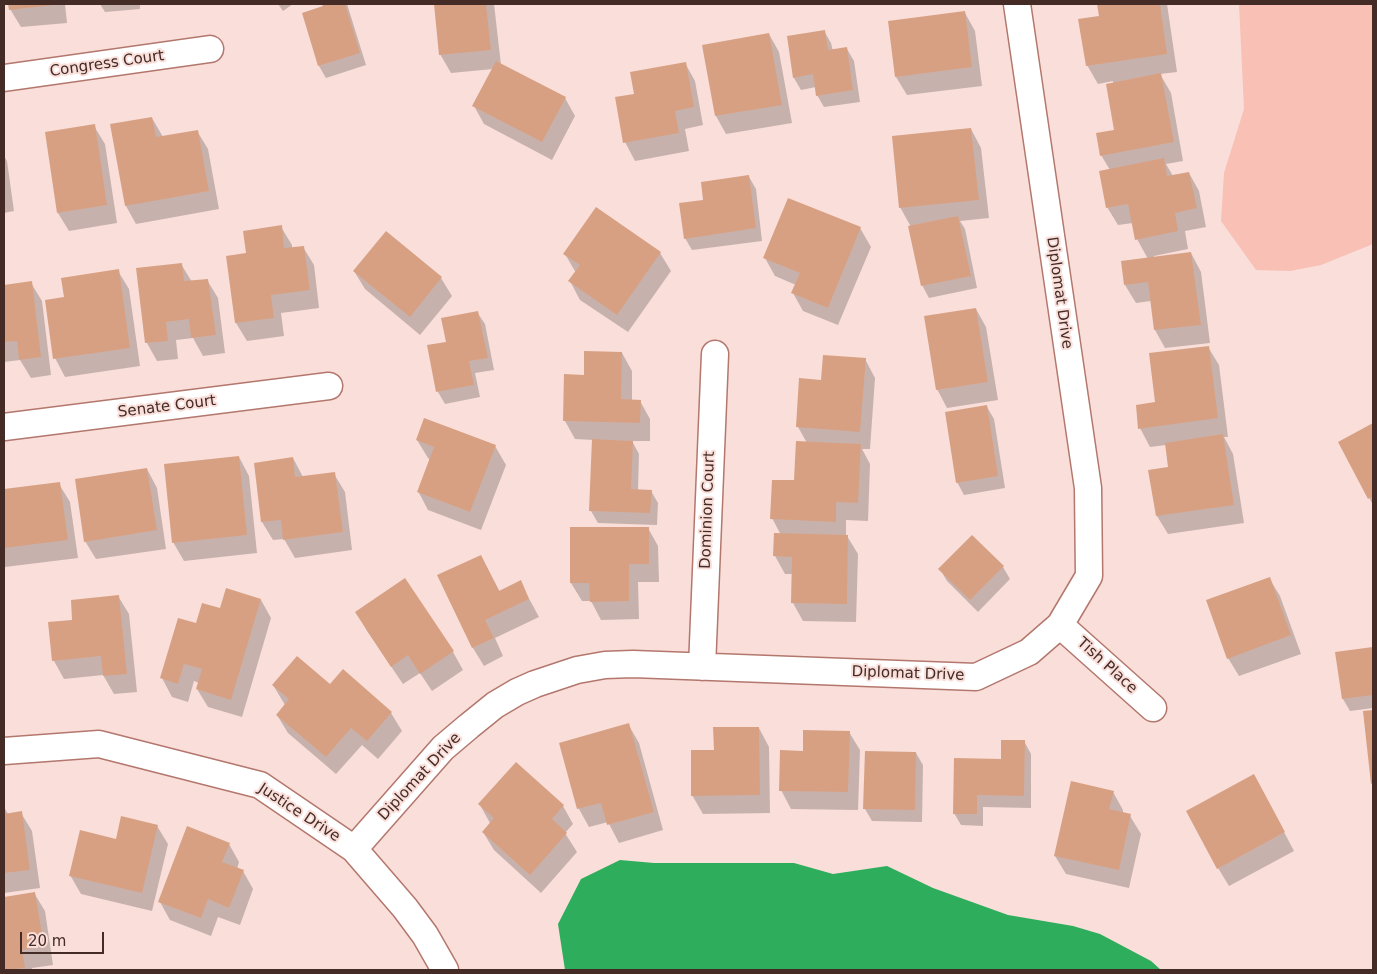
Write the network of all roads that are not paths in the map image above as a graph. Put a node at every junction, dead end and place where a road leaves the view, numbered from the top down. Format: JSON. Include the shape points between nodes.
{"nodes":[{"id":1,"x":1016,"y":4,"type":"edge"},
{"id":2,"x":210,"y":49,"type":"dead end"},
{"id":3,"x":4,"y":78,"type":"edge"},
{"id":4,"x":714,"y":354,"type":"dead end"},
{"id":5,"x":330,"y":386,"type":"dead end"},
{"id":6,"x":4,"y":427,"type":"edge"},
{"id":7,"x":1060,"y":625,"type":"junction"},
{"id":8,"x":702,"y":667,"type":"junction"},
{"id":9,"x":1154,"y":708,"type":"dead end"},
{"id":10,"x":4,"y":751,"type":"edge"},
{"id":11,"x":354,"y":849,"type":"junction"},
{"id":12,"x":445,"y":970,"type":"edge"}],
"edges":[{"from":1,"to":7,"type":"street","name":"Diplomat Drive","via":[[1088,488],[1089,576]]},
{"from":2,"to":3,"type":"street","name":"Congress Court"},
{"from":4,"to":8,"type":"street","name":"Dominion Court"},
{"from":5,"to":6,"type":"street","name":"Senate Court"},
{"from":7,"to":8,"type":"street","name":"Diplomat Drive","via":[[1029,652],[976,677]]},
{"from":7,"to":9,"type":"street","name":"Tish Place"},
{"from":8,"to":11,"type":"street","name":"Diplomat Drive","via":[[605,665],[578,670],[517,692],[495,705],[443,748]]},
{"from":10,"to":11,"type":"street","name":"Justice Drive","via":[[99,744],[260,785]]},
{"from":11,"to":12,"type":"street","name":"Justice Drive","via":[[410,915]]}]}
